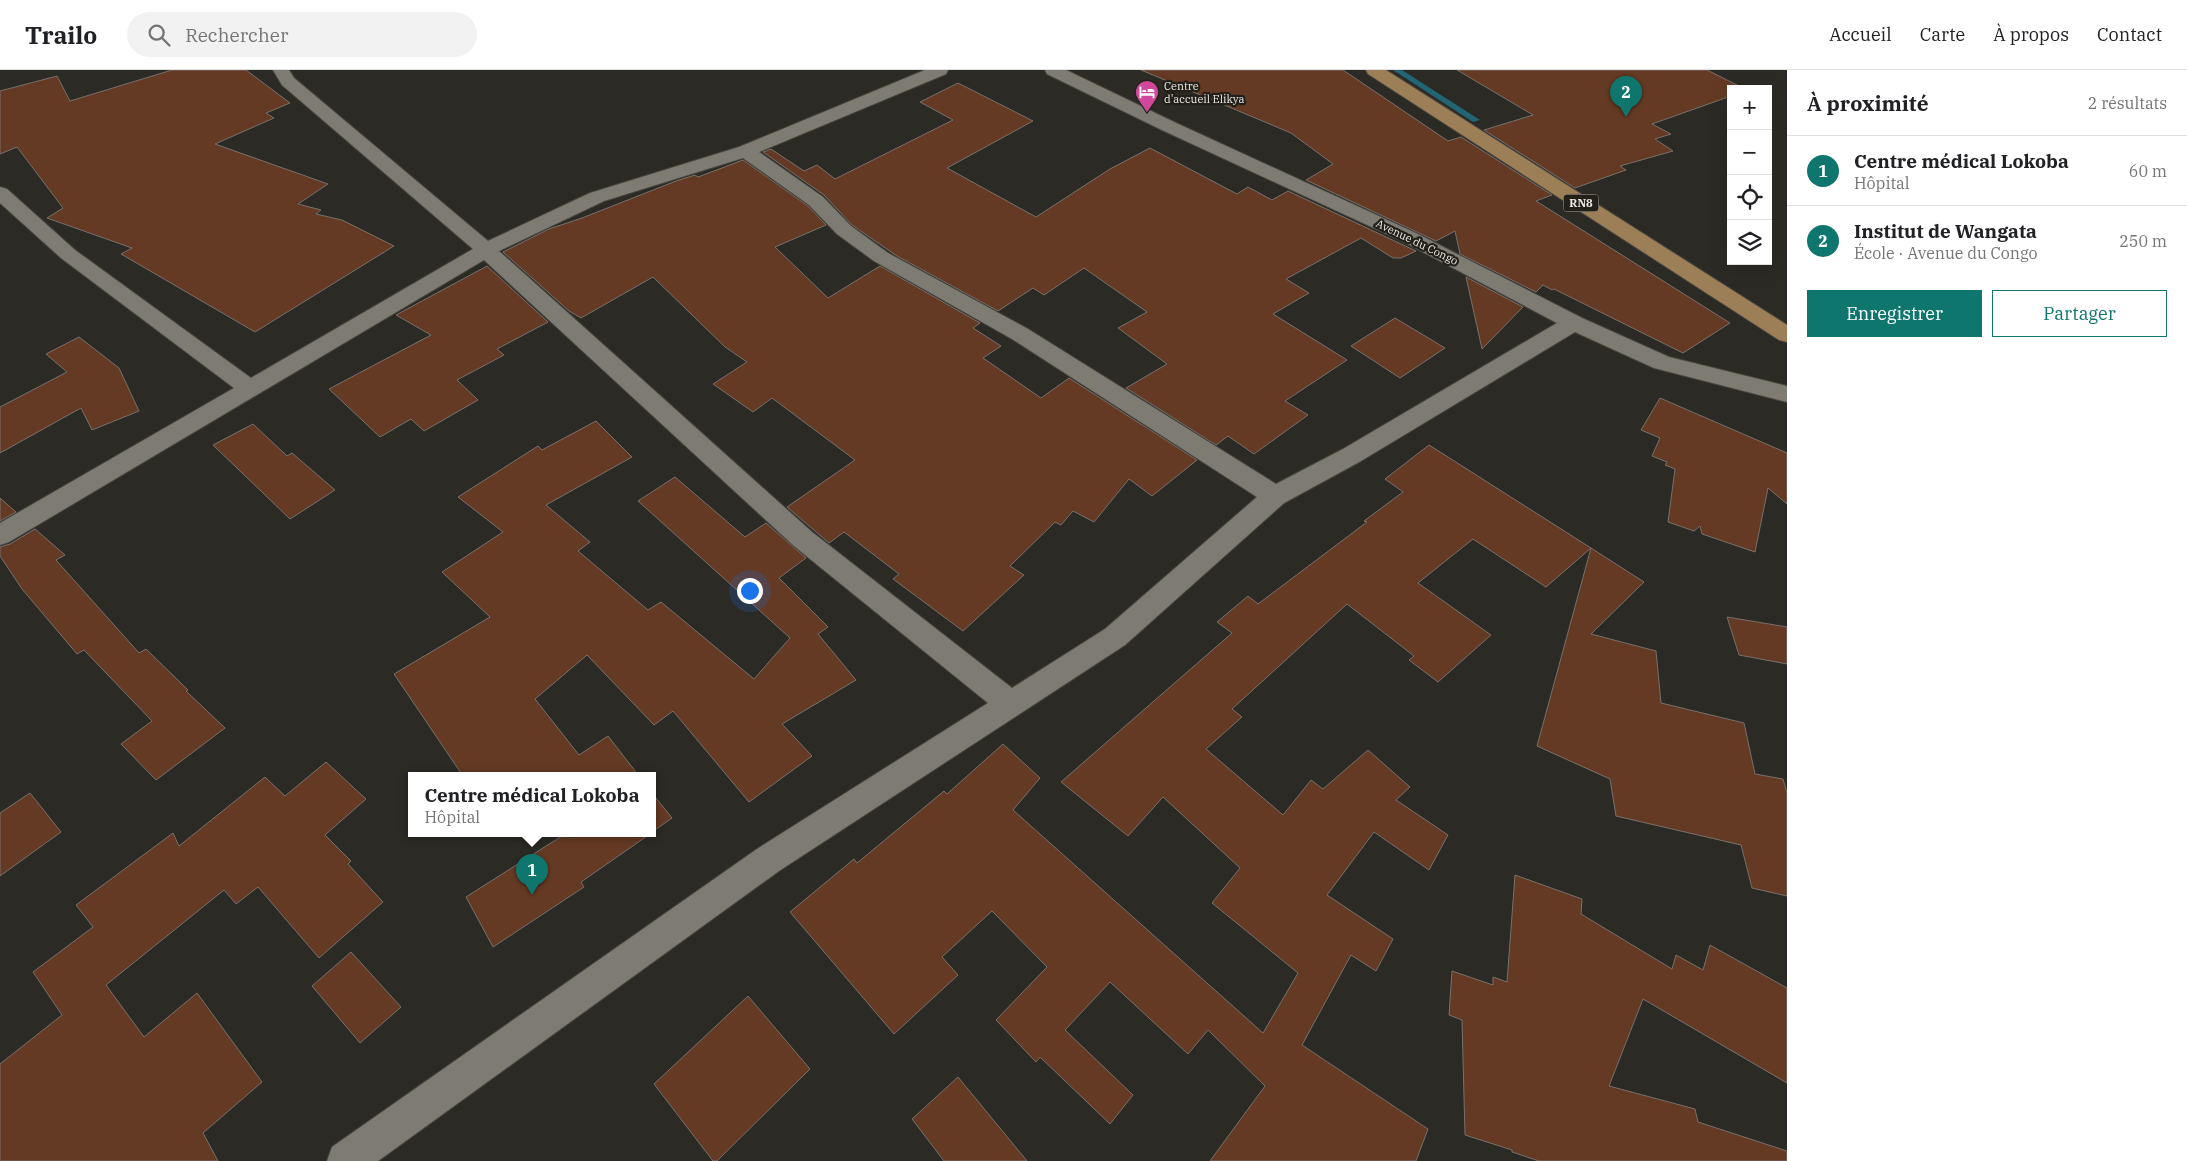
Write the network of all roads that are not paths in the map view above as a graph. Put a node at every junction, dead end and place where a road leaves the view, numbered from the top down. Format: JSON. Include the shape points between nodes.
{"nodes":[{"id":1,"x":281,"y":70,"type":"edge"},
{"id":2,"x":940,"y":70,"type":"edge"},
{"id":3,"x":1053,"y":70,"type":"edge"},
{"id":4,"x":1374,"y":70,"type":"edge"},
{"id":5,"x":746,"y":151,"type":"junction"},
{"id":6,"x":0,"y":193,"type":"edge"},
{"id":7,"x":486,"y":250,"type":"junction"},
{"id":8,"x":1574,"y":323,"type":"junction"},
{"id":9,"x":1787,"y":335,"type":"edge"},
{"id":10,"x":251,"y":390,"type":"junction"},
{"id":11,"x":1787,"y":394,"type":"edge"},
{"id":12,"x":1275,"y":496,"type":"junction"},
{"id":13,"x":0,"y":535,"type":"edge"},
{"id":14,"x":1011,"y":704,"type":"junction"},
{"id":15,"x":346,"y":1161,"type":"edge"}],
"edges":[{"from":1,"to":7,"type":"street","via":[[288,81]]},
{"from":2,"to":5,"type":"street"},
{"from":3,"to":8,"type":"street","name":"Avenue du Congo","via":[[1411,238]]},
{"from":4,"to":9,"type":"main road","number":"RN8"},
{"from":5,"to":7,"type":"street","via":[[597,197]]},
{"from":5,"to":12,"type":"street","via":[[816,201],[844,230],[881,257],[1020,334]]},
{"from":6,"to":10,"type":"street","via":[[68,254]]},
{"from":7,"to":10,"type":"street"},
{"from":7,"to":14,"type":"street","via":[[803,539]]},
{"from":8,"to":11,"type":"street","name":"Avenue du Congo","via":[[1662,363]]},
{"from":8,"to":12,"type":"street","via":[[1352,455]]},
{"from":10,"to":13,"type":"street"},
{"from":12,"to":14,"type":"street","via":[[1115,637]]},
{"from":14,"to":15,"type":"street","via":[[768,860]]}]}
